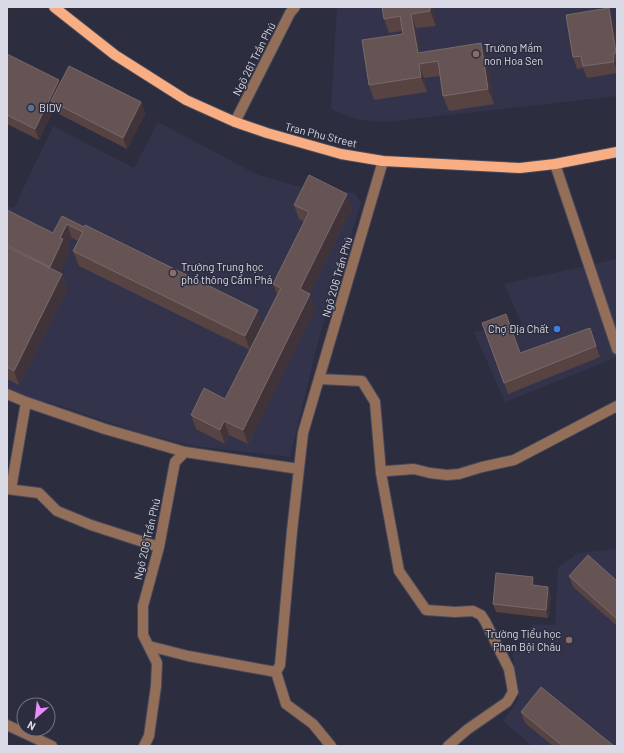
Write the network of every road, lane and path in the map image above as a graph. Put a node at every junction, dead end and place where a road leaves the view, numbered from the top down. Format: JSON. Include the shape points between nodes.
{"nodes":[{"id":1,"x":54,"y":7,"type":"edge"},
{"id":2,"x":295,"y":7,"type":"edge"},
{"id":3,"x":235,"y":122,"type":"junction"},
{"id":4,"x":617,"y":152,"type":"edge"},
{"id":5,"x":383,"y":161,"type":"junction"},
{"id":6,"x":555,"y":164,"type":"junction"},
{"id":7,"x":617,"y":349,"type":"edge"},
{"id":8,"x":319,"y":379,"type":"junction"},
{"id":9,"x":7,"y":394,"type":"edge"},
{"id":10,"x":26,"y":402,"type":"junction"},
{"id":11,"x":617,"y":406,"type":"edge"},
{"id":12,"x":184,"y":452,"type":"junction"},
{"id":13,"x":299,"y":469,"type":"junction"},
{"id":14,"x":382,"y":473,"type":"junction"},
{"id":15,"x":9,"y":489,"type":"edge"},
{"id":16,"x":159,"y":547,"type":"junction"},
{"id":17,"x":149,"y":646,"type":"junction"},
{"id":18,"x":276,"y":672,"type":"junction"},
{"id":19,"x":7,"y":724,"type":"edge"},
{"id":20,"x":52,"y":746,"type":"edge"},
{"id":21,"x":144,"y":746,"type":"edge"},
{"id":22,"x":331,"y":746,"type":"edge"},
{"id":23,"x":448,"y":746,"type":"edge"}],
"edges":[{"from":1,"to":3,"type":"main road","name":"Tran Phu Street","via":[[115,55],[186,100]]},
{"from":2,"to":3,"type":"street","name":"Ngõ 261 Trần Phú"},
{"from":3,"to":5,"type":"main road","name":"Tran Phu Street","via":[[341,154]]},
{"from":4,"to":6,"type":"main road","name":"Tran Phu Street"},
{"from":5,"to":6,"type":"main road","name":"Tran Phu Street","via":[[520,168]]},
{"from":5,"to":8,"type":"street","name":"Ngõ 206 Trần Phú"},
{"from":6,"to":7,"type":"street"},
{"from":8,"to":13,"type":"street","name":"Ngõ 206 Trần Phú","via":[[303,433]]},
{"from":8,"to":14,"type":"street","via":[[362,381],[375,402]]},
{"from":9,"to":10,"type":"street"},
{"from":10,"to":12,"type":"street"},
{"from":10,"to":15,"type":"street"},
{"from":11,"to":14,"type":"street","via":[[514,460],[459,474],[447,475],[414,469]]},
{"from":12,"to":13,"type":"street"},
{"from":12,"to":16,"type":"street","name":"Ngõ 206 Trần Phú","via":[[175,462]]},
{"from":13,"to":18,"type":"street","name":"Ngõ 206 Trần Phú","via":[[280,665]]},
{"from":14,"to":23,"type":"street","via":[[399,571],[426,610],[473,611],[481,615],[509,669],[514,692],[507,702]]},
{"from":15,"to":16,"type":"street","via":[[40,493],[58,511],[91,525]]},
{"from":16,"to":17,"type":"street","name":"Ngõ 206 Trần Phú","via":[[143,606],[143,635]]},
{"from":17,"to":18,"type":"street"},
{"from":17,"to":21,"type":"street","name":"Ngõ 206 Trần Phú","via":[[156,663],[156,686],[149,736]]},
{"from":18,"to":22,"type":"street","via":[[286,704],[313,724]]},
{"from":19,"to":20,"type":"street"}]}
